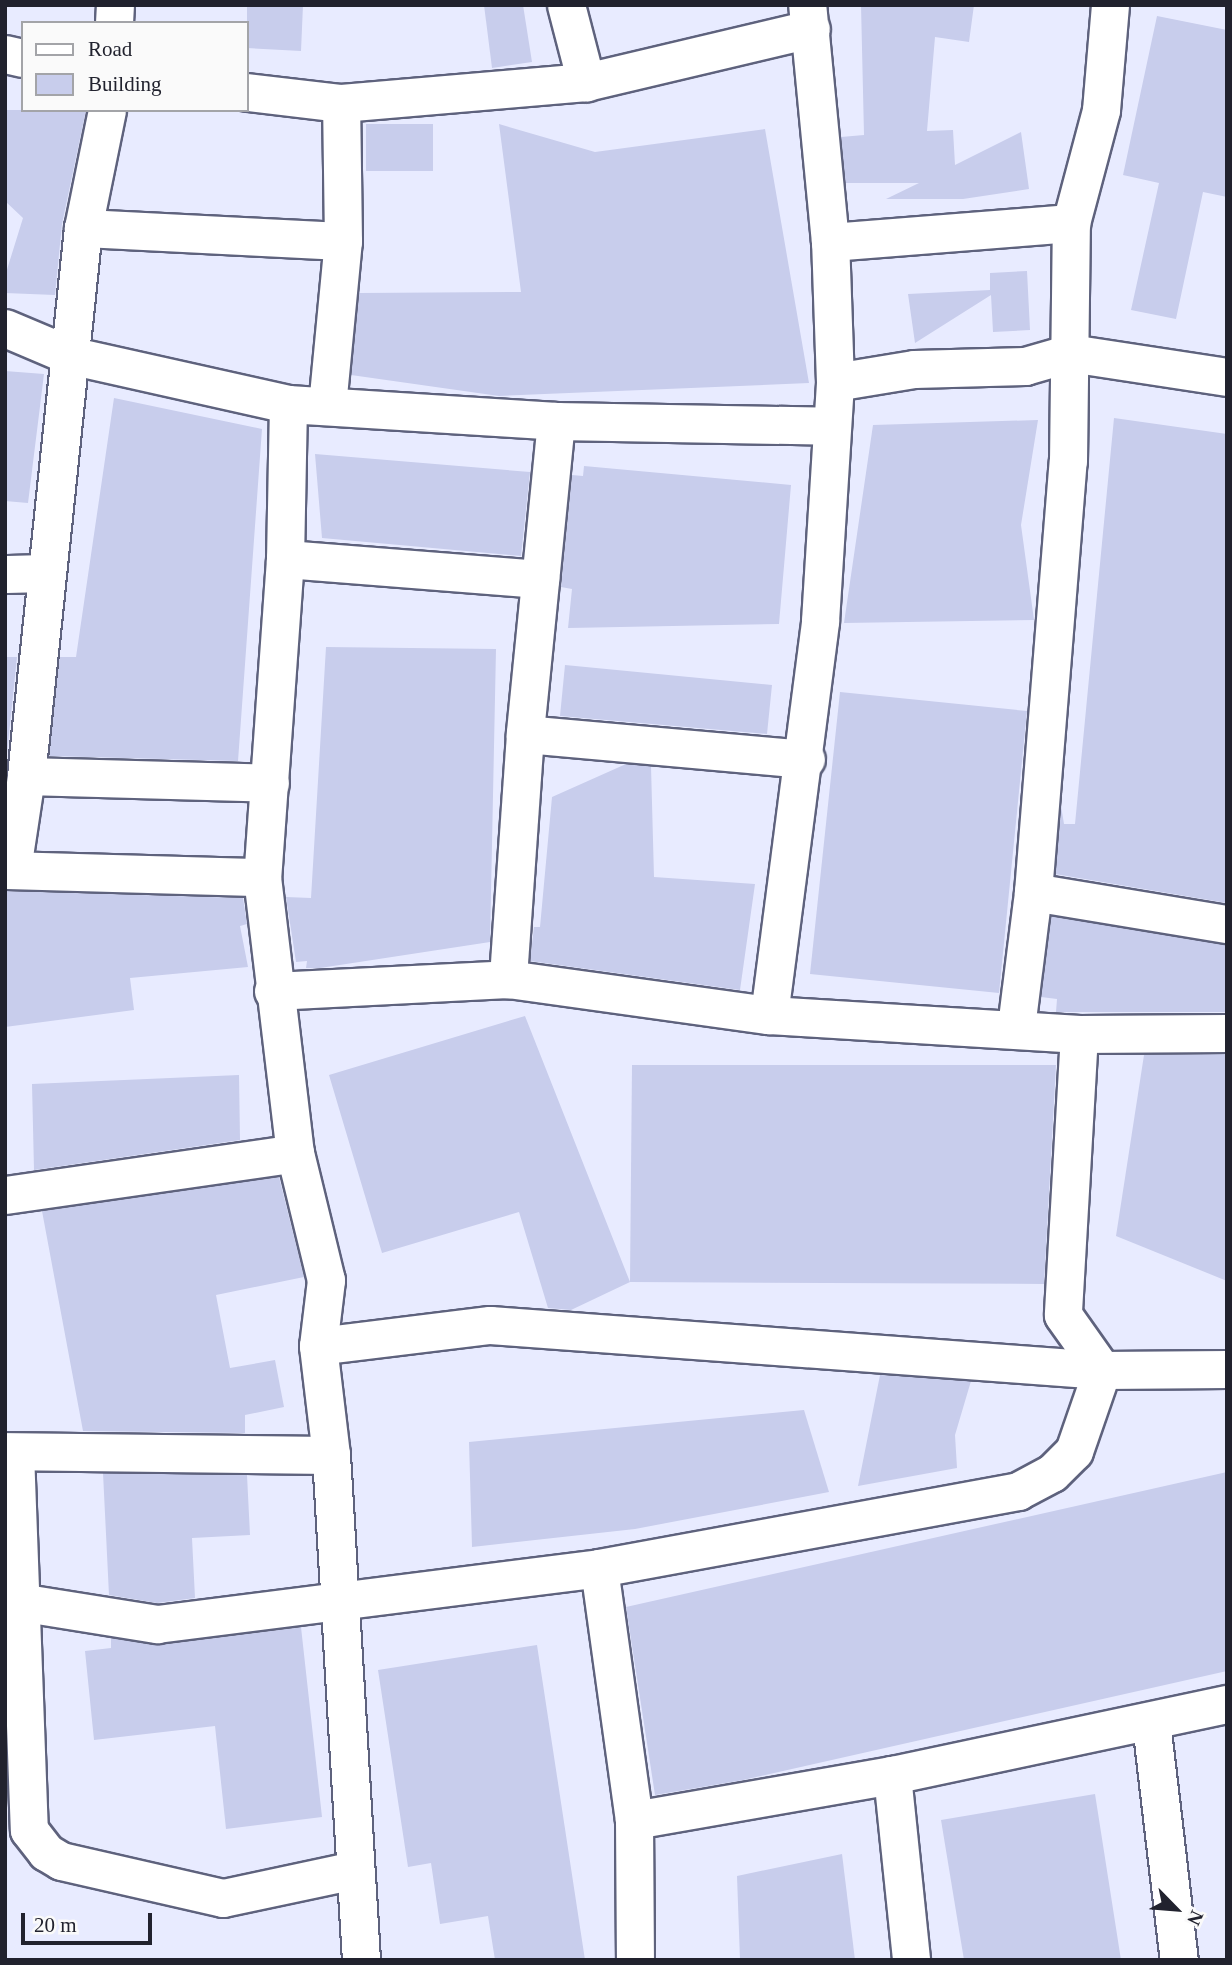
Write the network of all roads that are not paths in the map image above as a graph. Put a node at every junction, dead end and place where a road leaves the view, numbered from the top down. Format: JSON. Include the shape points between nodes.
{"nodes":[{"id":1,"x":566,"y":5,"type":"edge"},
{"id":2,"x":1110,"y":5,"type":"edge"},
{"id":3,"x":809,"y":17,"type":"edge"},
{"id":4,"x":586,"y":82,"type":"junction"},
{"id":5,"x":248,"y":92,"type":"edge"},
{"id":6,"x":341,"y":103,"type":"junction"},
{"id":7,"x":107,"y":112,"type":"edge"},
{"id":8,"x":1071,"y":223,"type":"junction"},
{"id":9,"x":83,"y":228,"type":"junction"},
{"id":10,"x":343,"y":241,"type":"junction"},
{"id":11,"x":830,"y":242,"type":"junction"},
{"id":12,"x":5,"y":328,"type":"edge"},
{"id":13,"x":1070,"y":354,"type":"junction"},
{"id":14,"x":69,"y":355,"type":"junction"},
{"id":15,"x":1227,"y":377,"type":"edge"},
{"id":16,"x":835,"y":382,"type":"junction"},
{"id":17,"x":289,"y":404,"type":"junction"},
{"id":18,"x":327,"y":406,"type":"junction"},
{"id":19,"x":556,"y":421,"type":"junction"},
{"id":20,"x":831,"y":426,"type":"junction"},
{"id":21,"x":285,"y":559,"type":"junction"},
{"id":22,"x":45,"y":573,"type":"junction"},
{"id":23,"x":5,"y":574,"type":"edge"},
{"id":24,"x":540,"y":579,"type":"junction"},
{"id":25,"x":525,"y":734,"type":"junction"},
{"id":26,"x":806,"y":759,"type":"junction"},
{"id":27,"x":26,"y":776,"type":"junction"},
{"id":28,"x":270,"y":783,"type":"junction"},
{"id":29,"x":9,"y":870,"type":"edge"},
{"id":30,"x":262,"y":877,"type":"junction"},
{"id":31,"x":1033,"y":892,"type":"junction"},
{"id":32,"x":1227,"y":924,"type":"edge"},
{"id":33,"x":508,"y":979,"type":"junction"},
{"id":34,"x":273,"y":991,"type":"junction"},
{"id":35,"x":769,"y":1015,"type":"junction"},
{"id":36,"x":1016,"y":1027,"type":"junction"},
{"id":37,"x":1227,"y":1033,"type":"edge"},
{"id":38,"x":1079,"y":1034,"type":"junction"},
{"id":39,"x":295,"y":1153,"type":"junction"},
{"id":40,"x":5,"y":1195,"type":"edge"},
{"id":41,"x":318,"y":1346,"type":"junction"},
{"id":42,"x":1227,"y":1369,"type":"edge"},
{"id":43,"x":1102,"y":1370,"type":"junction"},
{"id":44,"x":10,"y":1452,"type":"edge"},
{"id":45,"x":331,"y":1455,"type":"junction"},
{"id":46,"x":599,"y":1568,"type":"junction"},
{"id":47,"x":340,"y":1601,"type":"junction"},
{"id":48,"x":19,"y":1602,"type":"junction"},
{"id":49,"x":1227,"y":1704,"type":"edge"},
{"id":50,"x":1151,"y":1723,"type":"junction"},
{"id":51,"x":892,"y":1775,"type":"junction"},
{"id":52,"x":634,"y":1819,"type":"junction"},
{"id":53,"x":355,"y":1870,"type":"junction"},
{"id":54,"x":361,"y":1960,"type":"edge"},
{"id":55,"x":635,"y":1960,"type":"edge"},
{"id":56,"x":911,"y":1960,"type":"edge"},
{"id":57,"x":1179,"y":1960,"type":"edge"}],
"edges":[{"from":1,"to":4,"type":"street"},
{"from":2,"to":8,"type":"street","via":[[1101,110]]},
{"from":3,"to":4,"type":"street"},
{"from":3,"to":11,"type":"street"},
{"from":4,"to":6,"type":"street"},
{"from":5,"to":6,"type":"street"},
{"from":6,"to":10,"type":"street"},
{"from":7,"to":9,"type":"street"},
{"from":8,"to":11,"type":"street"},
{"from":8,"to":13,"type":"street"},
{"from":9,"to":10,"type":"street"},
{"from":9,"to":14,"type":"street"},
{"from":10,"to":18,"type":"street"},
{"from":11,"to":16,"type":"street"},
{"from":12,"to":14,"type":"street"},
{"from":13,"to":15,"type":"street"},
{"from":13,"to":16,"type":"street","via":[[1025,366],[914,369]]},
{"from":13,"to":31,"type":"street","via":[[1068,461]]},
{"from":14,"to":17,"type":"street"},
{"from":14,"to":22,"type":"street"},
{"from":16,"to":20,"type":"street"},
{"from":17,"to":18,"type":"street"},
{"from":17,"to":21,"type":"street"},
{"from":18,"to":19,"type":"street"},
{"from":19,"to":20,"type":"street"},
{"from":19,"to":24,"type":"street"},
{"from":20,"to":26,"type":"street","via":[[820,621]]},
{"from":21,"to":24,"type":"street"},
{"from":21,"to":28,"type":"street"},
{"from":22,"to":23,"type":"street"},
{"from":22,"to":27,"type":"street"},
{"from":24,"to":25,"type":"street"},
{"from":25,"to":26,"type":"street"},
{"from":25,"to":33,"type":"street"},
{"from":26,"to":35,"type":"street"},
{"from":27,"to":28,"type":"street"},
{"from":27,"to":29,"type":"street"},
{"from":28,"to":30,"type":"street"},
{"from":29,"to":30,"type":"street"},
{"from":30,"to":34,"type":"street"},
{"from":31,"to":32,"type":"street"},
{"from":31,"to":36,"type":"street"},
{"from":33,"to":34,"type":"street"},
{"from":33,"to":35,"type":"street"},
{"from":34,"to":39,"type":"street"},
{"from":35,"to":36,"type":"street"},
{"from":36,"to":38,"type":"street"},
{"from":37,"to":38,"type":"street"},
{"from":38,"to":43,"type":"street","via":[[1063,1315]]},
{"from":39,"to":40,"type":"street"},
{"from":39,"to":41,"type":"street","via":[[326,1280]]},
{"from":41,"to":43,"type":"street","via":[[490,1325]]},
{"from":41,"to":45,"type":"street"},
{"from":42,"to":43,"type":"street"},
{"from":43,"to":46,"type":"street","via":[[1074,1451],[1052,1473],[1018,1491]]},
{"from":44,"to":45,"type":"street"},
{"from":44,"to":48,"type":"street"},
{"from":45,"to":47,"type":"street"},
{"from":46,"to":47,"type":"street"},
{"from":46,"to":52,"type":"street"},
{"from":47,"to":48,"type":"street","via":[[158,1623]]},
{"from":47,"to":53,"type":"street"},
{"from":48,"to":53,"type":"street","via":[[29,1830],[46,1852],[61,1861],[223,1898]]},
{"from":49,"to":50,"type":"street"},
{"from":50,"to":51,"type":"street"},
{"from":50,"to":57,"type":"street"},
{"from":51,"to":52,"type":"street"},
{"from":51,"to":56,"type":"street"},
{"from":52,"to":55,"type":"street"},
{"from":53,"to":54,"type":"street"}]}
